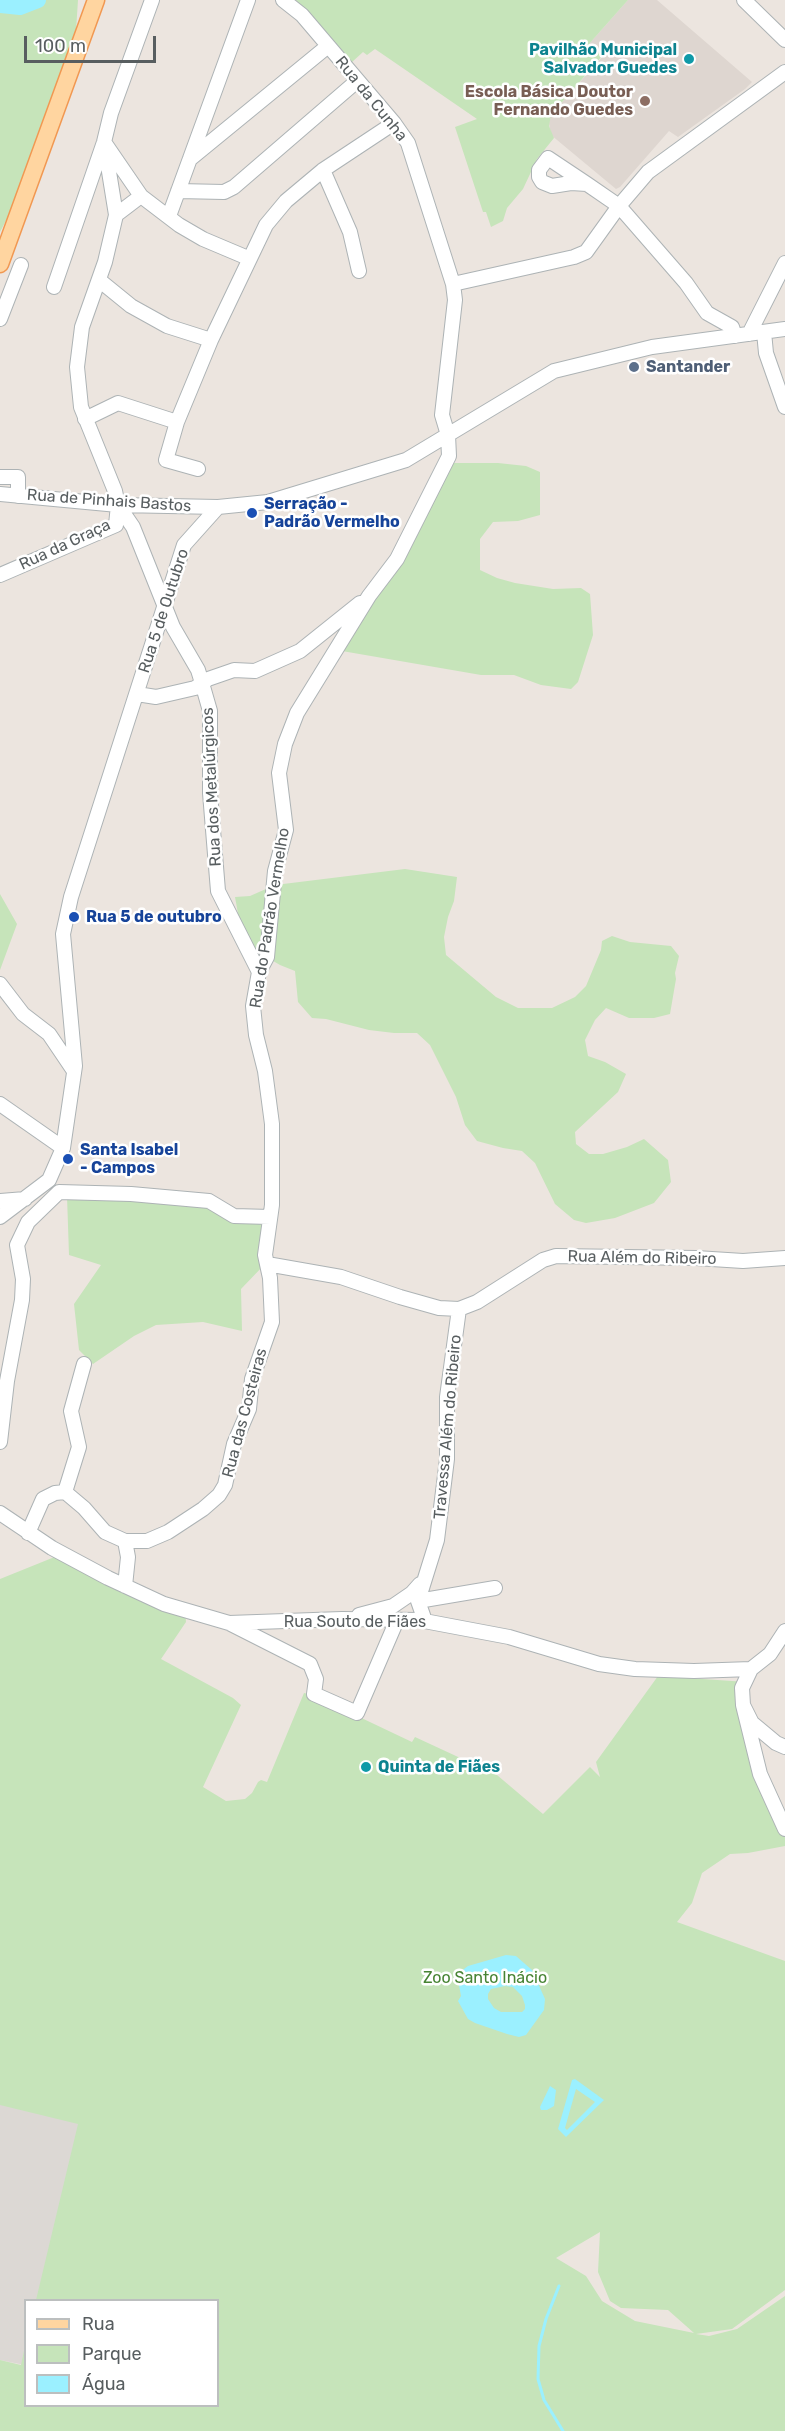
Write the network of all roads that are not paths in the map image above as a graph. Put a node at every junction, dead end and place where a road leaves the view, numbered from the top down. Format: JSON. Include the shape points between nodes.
{"nodes":[{"id":1,"x":96,"y":0,"type":"edge"},
{"id":2,"x":152,"y":0,"type":"edge"},
{"id":3,"x":248,"y":0,"type":"edge"},
{"id":4,"x":283,"y":0,"type":"edge"},
{"id":5,"x":744,"y":0,"type":"edge"},
{"id":6,"x":785,"y":40,"type":"edge"},
{"id":7,"x":328,"y":46,"type":"junction"},
{"id":8,"x":785,"y":72,"type":"edge"},
{"id":9,"x":357,"y":81,"type":"junction"},
{"id":10,"x":394,"y":123,"type":"junction"},
{"id":11,"x":199,"y":134,"type":"junction"},
{"id":12,"x":214,"y":140,"type":"junction"},
{"id":13,"x":104,"y":142,"type":"junction"},
{"id":14,"x":189,"y":160,"type":"junction"},
{"id":15,"x":323,"y":170,"type":"junction"},
{"id":16,"x":587,"y":184,"type":"dead end"},
{"id":17,"x":178,"y":191,"type":"junction"},
{"id":18,"x":141,"y":196,"type":"junction"},
{"id":19,"x":619,"y":206,"type":"junction"},
{"id":20,"x":116,"y":215,"type":"junction"},
{"id":21,"x":169,"y":216,"type":"junction"},
{"id":22,"x":248,"y":258,"type":"junction"},
{"id":23,"x":785,"y":263,"type":"edge"},
{"id":24,"x":0,"y":264,"type":"edge"},
{"id":25,"x":21,"y":265,"type":"dead end"},
{"id":26,"x":359,"y":271,"type":"dead end"},
{"id":27,"x":99,"y":280,"type":"junction"},
{"id":28,"x":453,"y":284,"type":"junction"},
{"id":29,"x":54,"y":287,"type":"dead end"},
{"id":30,"x":0,"y":319,"type":"edge"},
{"id":31,"x":785,"y":329,"type":"edge"},
{"id":32,"x":764,"y":332,"type":"junction"},
{"id":33,"x":742,"y":335,"type":"junction"},
{"id":34,"x":211,"y":340,"type":"junction"},
{"id":35,"x":785,"y":407,"type":"edge"},
{"id":36,"x":85,"y":419,"type":"junction"},
{"id":37,"x":177,"y":422,"type":"junction"},
{"id":38,"x":448,"y":435,"type":"junction"},
{"id":39,"x":198,"y":469,"type":"dead end"},
{"id":40,"x":0,"y":477,"type":"edge"},
{"id":41,"x":0,"y":494,"type":"edge"},
{"id":42,"x":18,"y":496,"type":"junction"},
{"id":43,"x":118,"y":505,"type":"junction"},
{"id":44,"x":218,"y":507,"type":"junction"},
{"id":45,"x":0,"y":575,"type":"edge"},
{"id":46,"x":369,"y":596,"type":"junction"},
{"id":47,"x":164,"y":606,"type":"junction"},
{"id":48,"x":315,"y":638,"type":"junction"},
{"id":49,"x":332,"y":655,"type":"junction"},
{"id":50,"x":202,"y":682,"type":"junction"},
{"id":51,"x":137,"y":694,"type":"junction"},
{"id":52,"x":259,"y":972,"type":"junction"},
{"id":53,"x":0,"y":984,"type":"edge"},
{"id":54,"x":74,"y":1071,"type":"junction"},
{"id":55,"x":0,"y":1104,"type":"edge"},
{"id":56,"x":63,"y":1148,"type":"junction"},
{"id":57,"x":49,"y":1180,"type":"junction"},
{"id":58,"x":59,"y":1192,"type":"junction"},
{"id":59,"x":25,"y":1199,"type":"junction"},
{"id":60,"x":0,"y":1200,"type":"edge"},
{"id":61,"x":0,"y":1217,"type":"edge"},
{"id":62,"x":270,"y":1217,"type":"junction"},
{"id":63,"x":785,"y":1258,"type":"edge"},
{"id":64,"x":267,"y":1264,"type":"junction"},
{"id":65,"x":459,"y":1309,"type":"junction"},
{"id":66,"x":84,"y":1364,"type":"dead end"},
{"id":67,"x":0,"y":1442,"type":"edge"},
{"id":68,"x":65,"y":1492,"type":"junction"},
{"id":69,"x":0,"y":1513,"type":"edge"},
{"id":70,"x":28,"y":1533,"type":"junction"},
{"id":71,"x":125,"y":1541,"type":"junction"},
{"id":72,"x":423,"y":1579,"type":"junction"},
{"id":73,"x":125,"y":1586,"type":"junction"},
{"id":74,"x":495,"y":1588,"type":"dead end"},
{"id":75,"x":418,"y":1601,"type":"junction"},
{"id":76,"x":342,"y":1619,"type":"junction"},
{"id":77,"x":397,"y":1620,"type":"junction"},
{"id":78,"x":424,"y":1621,"type":"junction"},
{"id":79,"x":230,"y":1623,"type":"junction"},
{"id":80,"x":785,"y":1631,"type":"edge"},
{"id":81,"x":751,"y":1669,"type":"junction"},
{"id":82,"x":743,"y":1705,"type":"junction"},
{"id":83,"x":785,"y":1747,"type":"edge"},
{"id":84,"x":785,"y":1829,"type":"edge"}],
"edges":[{"from":1,"to":24,"type":"main road"},
{"from":2,"to":13,"type":"street"},
{"from":3,"to":11,"type":"street"},
{"from":4,"to":7,"type":"street","name":"Rua da Cunha","via":[[302,15]]},
{"from":5,"to":6,"type":"street"},
{"from":7,"to":9,"type":"street","name":"Rua da Cunha"},
{"from":7,"to":12,"type":"street"},
{"from":8,"to":19,"type":"street","via":[[648,172]]},
{"from":9,"to":10,"type":"street","name":"Rua da Cunha"},
{"from":9,"to":17,"type":"street","via":[[234,187],[224,192]]},
{"from":10,"to":15,"type":"street"},
{"from":10,"to":28,"type":"street","name":"Rua da Cunha","via":[[408,143]]},
{"from":11,"to":12,"type":"street"},
{"from":11,"to":14,"type":"street"},
{"from":12,"to":14,"type":"street"},
{"from":13,"to":18,"type":"street"},
{"from":13,"to":20,"type":"street"},
{"from":13,"to":29,"type":"street"},
{"from":14,"to":17,"type":"street"},
{"from":15,"to":22,"type":"street","via":[[286,201],[266,225]]},
{"from":15,"to":26,"type":"street","via":[[350,232]]},
{"from":16,"to":19,"type":"street"},
{"from":17,"to":21,"type":"street"},
{"from":18,"to":20,"type":"street"},
{"from":18,"to":21,"type":"street"},
{"from":19,"to":28,"type":"street","via":[[583,254]]},
{"from":19,"to":33,"type":"street","via":[[707,313]]},
{"from":20,"to":27,"type":"street","name":"Rua dos Metalúrgicos"},
{"from":21,"to":22,"type":"street","via":[[202,239]]},
{"from":22,"to":34,"type":"street"},
{"from":23,"to":33,"type":"street"},
{"from":25,"to":30,"type":"street"},
{"from":27,"to":34,"type":"street","via":[[131,306],[168,326]]},
{"from":27,"to":36,"type":"street","name":"Rua dos Metalúrgicos","via":[[82,327],[77,367]]},
{"from":28,"to":38,"type":"street","name":"Rua da Cunha","via":[[455,300],[441,415]]},
{"from":31,"to":32,"type":"street"},
{"from":32,"to":33,"type":"street"},
{"from":32,"to":35,"type":"street","via":[[766,353]]},
{"from":33,"to":38,"type":"street","via":[[652,346],[554,371]]},
{"from":34,"to":37,"type":"street"},
{"from":36,"to":37,"type":"street","via":[[118,403]]},
{"from":36,"to":43,"type":"street","name":"Rua dos Metalúrgicos"},
{"from":37,"to":39,"type":"street","via":[[166,460]]},
{"from":38,"to":44,"type":"street","via":[[406,460],[268,501]]},
{"from":38,"to":46,"type":"street","name":"Rua do Padrão Vermelho","via":[[449,456],[397,559]]},
{"from":40,"to":42,"type":"street","via":[[18,477]]},
{"from":41,"to":42,"type":"street","name":"Rua de Pinhais Bastos"},
{"from":42,"to":43,"type":"street","name":"Rua de Pinhais Bastos"},
{"from":43,"to":44,"type":"street","name":"Rua de Pinhais Bastos"},
{"from":43,"to":45,"type":"street","name":"Rua da Graça","via":[[116,525]]},
{"from":43,"to":47,"type":"street","name":"Rua dos Metalúrgicos","via":[[133,527]]},
{"from":44,"to":47,"type":"street","name":"Rua 5 de Outubro","via":[[184,544]]},
{"from":46,"to":48,"type":"street"},
{"from":46,"to":49,"type":"street","name":"Rua do Padrão Vermelho"},
{"from":47,"to":50,"type":"street","name":"Rua dos Metalúrgicos"},
{"from":47,"to":51,"type":"street","name":"Rua 5 de Outubro"},
{"from":48,"to":49,"type":"street","via":[[327,645]]},
{"from":48,"to":50,"type":"street","via":[[300,651],[255,671],[234,670]]},
{"from":49,"to":52,"type":"street","name":"Rua do Padrão Vermelho","via":[[297,713],[285,744],[279,773],[286,830],[275,871],[267,957]]},
{"from":50,"to":51,"type":"street","via":[[195,688],[156,697]]},
{"from":50,"to":52,"type":"street","name":"Rua dos Metalúrgicos","via":[[210,711],[210,793],[218,891]]},
{"from":51,"to":54,"type":"street","name":"Rua 5 de Outubro","via":[[71,897],[63,934]]},
{"from":52,"to":62,"type":"street","name":"Rua do Padrão Vermelho","via":[[253,1006],[272,1124]]},
{"from":53,"to":54,"type":"street","via":[[22,1014],[49,1034]]},
{"from":54,"to":56,"type":"street","name":"Rua 5 de Outubro"},
{"from":55,"to":56,"type":"street"},
{"from":56,"to":57,"type":"street","name":"Rua 5 de Outubro"},
{"from":57,"to":58,"type":"street"},
{"from":57,"to":59,"type":"street","name":"Rua 5 de Outubro"},
{"from":58,"to":62,"type":"street","via":[[209,1201],[234,1216]]},
{"from":58,"to":67,"type":"street","via":[[27,1222],[17,1245],[23,1279]]},
{"from":59,"to":60,"type":"street"},
{"from":59,"to":61,"type":"street","name":"Rua 5 de Outubro"},
{"from":62,"to":64,"type":"street","name":"Rua do Padrão Vermelho","via":[[265,1243]]},
{"from":63,"to":65,"type":"street","name":"Rua Além do Ribeiro","via":[[743,1261],[556,1256]]},
{"from":64,"to":65,"type":"street","via":[[341,1277],[439,1308]]},
{"from":64,"to":71,"type":"street","name":"Rua das Costeiras","via":[[272,1322],[252,1379],[249,1409],[234,1444],[225,1485],[219,1496],[168,1532],[147,1541]]},
{"from":65,"to":72,"type":"street","name":"Travessa Além do Ribeiro","via":[[447,1397],[447,1459],[437,1539]]},
{"from":66,"to":68,"type":"street","via":[[71,1411],[79,1447]]},
{"from":68,"to":70,"type":"street","via":[[55,1492],[43,1499]]},
{"from":68,"to":71,"type":"street","via":[[105,1532]]},
{"from":69,"to":70,"type":"street","name":"Rua Souto de Fiães"},
{"from":70,"to":73,"type":"street","name":"Rua Souto de Fiães"},
{"from":71,"to":73,"type":"street","via":[[129,1557]]},
{"from":72,"to":75,"type":"street","name":"Travessa Além do Ribeiro"},
{"from":72,"to":76,"type":"street","name":"Travessa Além do Ribeiro","via":[[412,1593],[393,1606]]},
{"from":73,"to":79,"type":"street","name":"Rua Souto de Fiães","via":[[164,1604]]},
{"from":74,"to":75,"type":"street"},
{"from":75,"to":78,"type":"street","name":"Travessa Além do Ribeiro"},
{"from":76,"to":77,"type":"street","name":"Rua Souto de Fiães"},
{"from":76,"to":79,"type":"street","name":"Rua Souto de Fiães"},
{"from":77,"to":78,"type":"street","name":"Rua Souto de Fiães"},
{"from":77,"to":79,"type":"street","via":[[357,1713],[314,1694],[316,1679],[310,1664]]},
{"from":78,"to":81,"type":"street","name":"Rua Souto de Fiães","via":[[509,1637],[598,1664],[694,1671]]},
{"from":80,"to":81,"type":"street","via":[[770,1654]]},
{"from":81,"to":82,"type":"street","via":[[742,1688]]},
{"from":82,"to":83,"type":"street","via":[[752,1723]]},
{"from":82,"to":84,"type":"street","via":[[760,1774]]}]}
